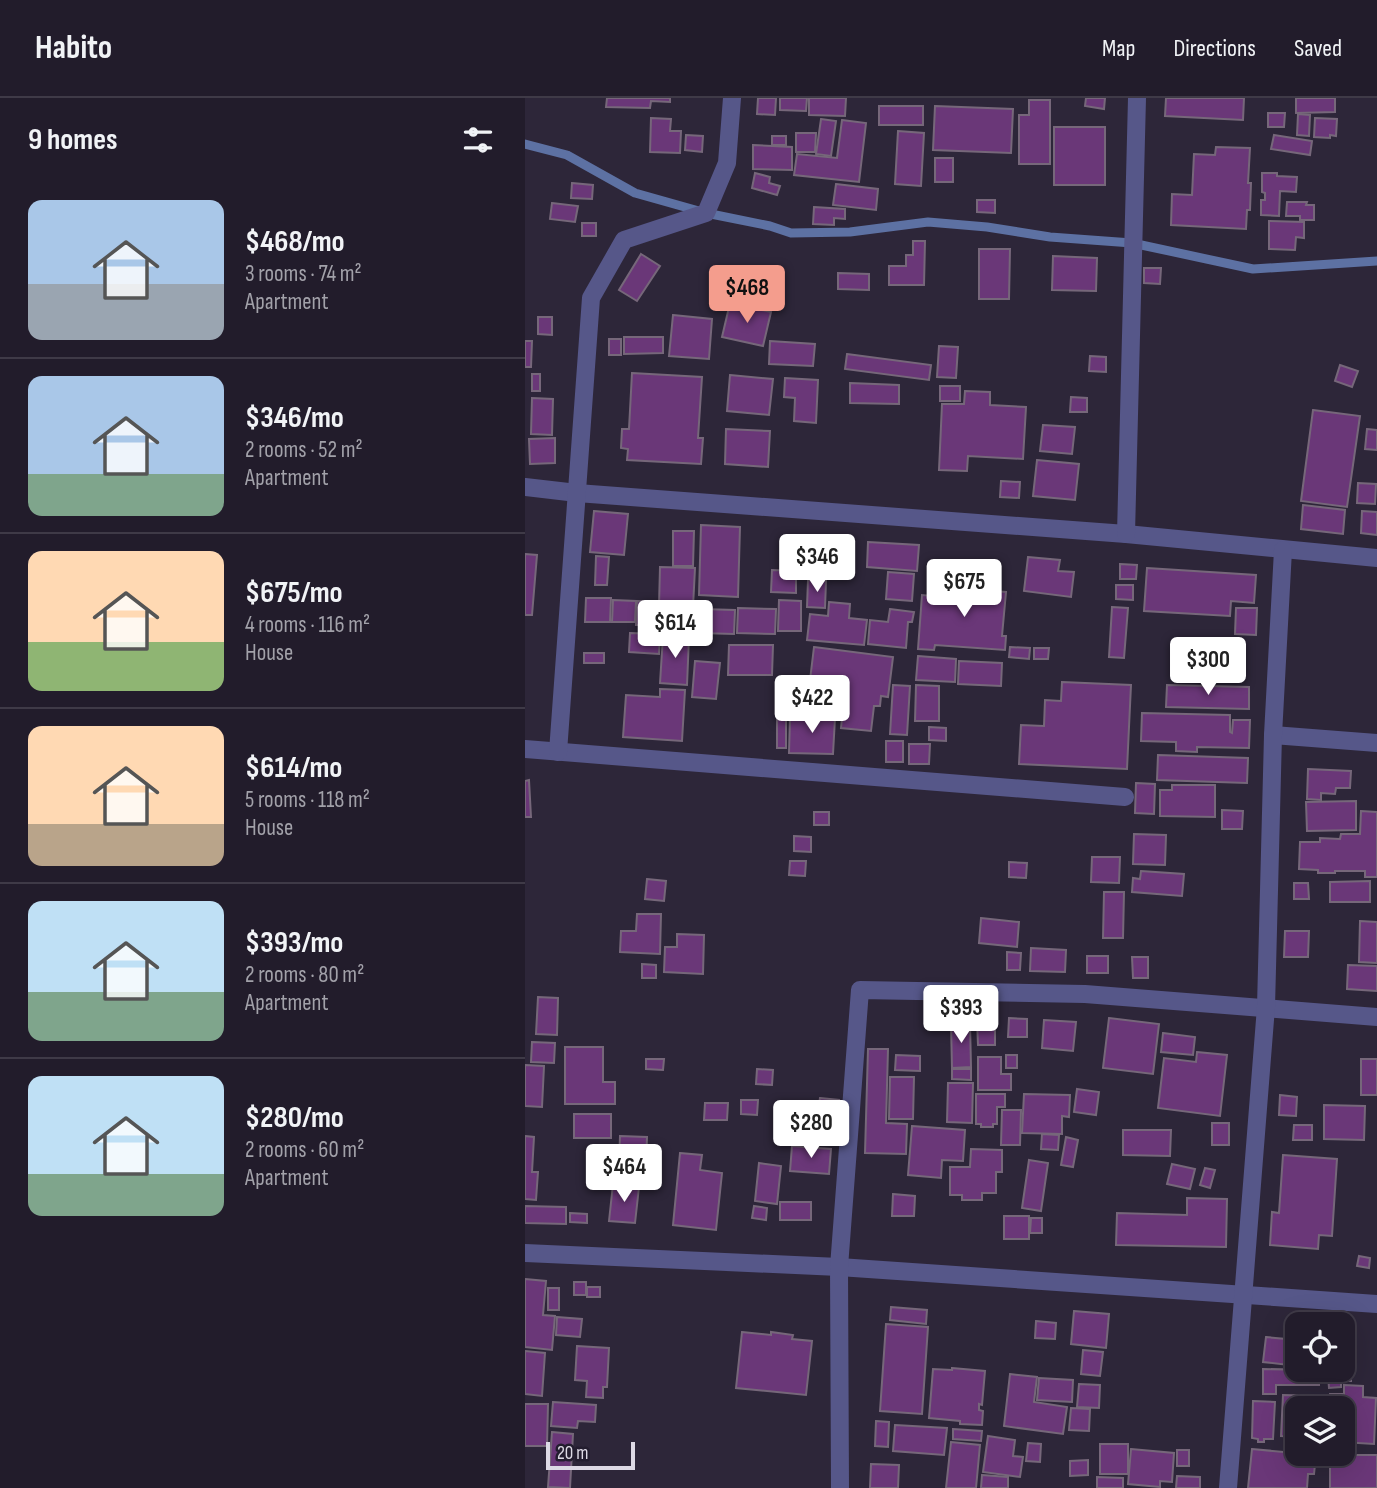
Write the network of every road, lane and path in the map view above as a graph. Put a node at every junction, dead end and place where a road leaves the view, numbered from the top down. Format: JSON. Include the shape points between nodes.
{"nodes":[{"id":1,"x":732,"y":98,"type":"edge"},
{"id":2,"x":1137,"y":98,"type":"edge"},
{"id":3,"x":525,"y":487,"type":"edge"},
{"id":4,"x":577,"y":493,"type":"junction"},
{"id":5,"x":1126,"y":534,"type":"junction"},
{"id":6,"x":1283,"y":550,"type":"junction"},
{"id":7,"x":1377,"y":558,"type":"edge"},
{"id":8,"x":1273,"y":735,"type":"junction"},
{"id":9,"x":1377,"y":743,"type":"edge"},
{"id":10,"x":525,"y":749,"type":"edge"},
{"id":11,"x":558,"y":751,"type":"junction"},
{"id":12,"x":1125,"y":797,"type":"dead end"},
{"id":13,"x":1266,"y":1007,"type":"junction"},
{"id":14,"x":1377,"y":1017,"type":"edge"},
{"id":15,"x":525,"y":1253,"type":"edge"},
{"id":16,"x":839,"y":1267,"type":"junction"},
{"id":17,"x":1242,"y":1296,"type":"junction"},
{"id":18,"x":1377,"y":1304,"type":"edge"},
{"id":19,"x":840,"y":1488,"type":"edge"},
{"id":20,"x":1228,"y":1488,"type":"edge"}],
"edges":[{"from":1,"to":4,"type":"street","via":[[727,163],[706,213],[624,240],[591,298]]},
{"from":2,"to":5,"type":"street"},
{"from":3,"to":4,"type":"street"},
{"from":4,"to":5,"type":"street"},
{"from":4,"to":11,"type":"street"},
{"from":5,"to":6,"type":"street"},
{"from":6,"to":7,"type":"street"},
{"from":6,"to":8,"type":"street"},
{"from":8,"to":9,"type":"street"},
{"from":8,"to":13,"type":"street"},
{"from":10,"to":11,"type":"street"},
{"from":11,"to":12,"type":"street"},
{"from":13,"to":14,"type":"street"},
{"from":13,"to":16,"type":"street","via":[[1085,994],[860,990]]},
{"from":13,"to":17,"type":"street"},
{"from":15,"to":16,"type":"street"},
{"from":16,"to":17,"type":"street"},
{"from":16,"to":19,"type":"street"},
{"from":17,"to":18,"type":"street"},
{"from":17,"to":20,"type":"street"}]}
